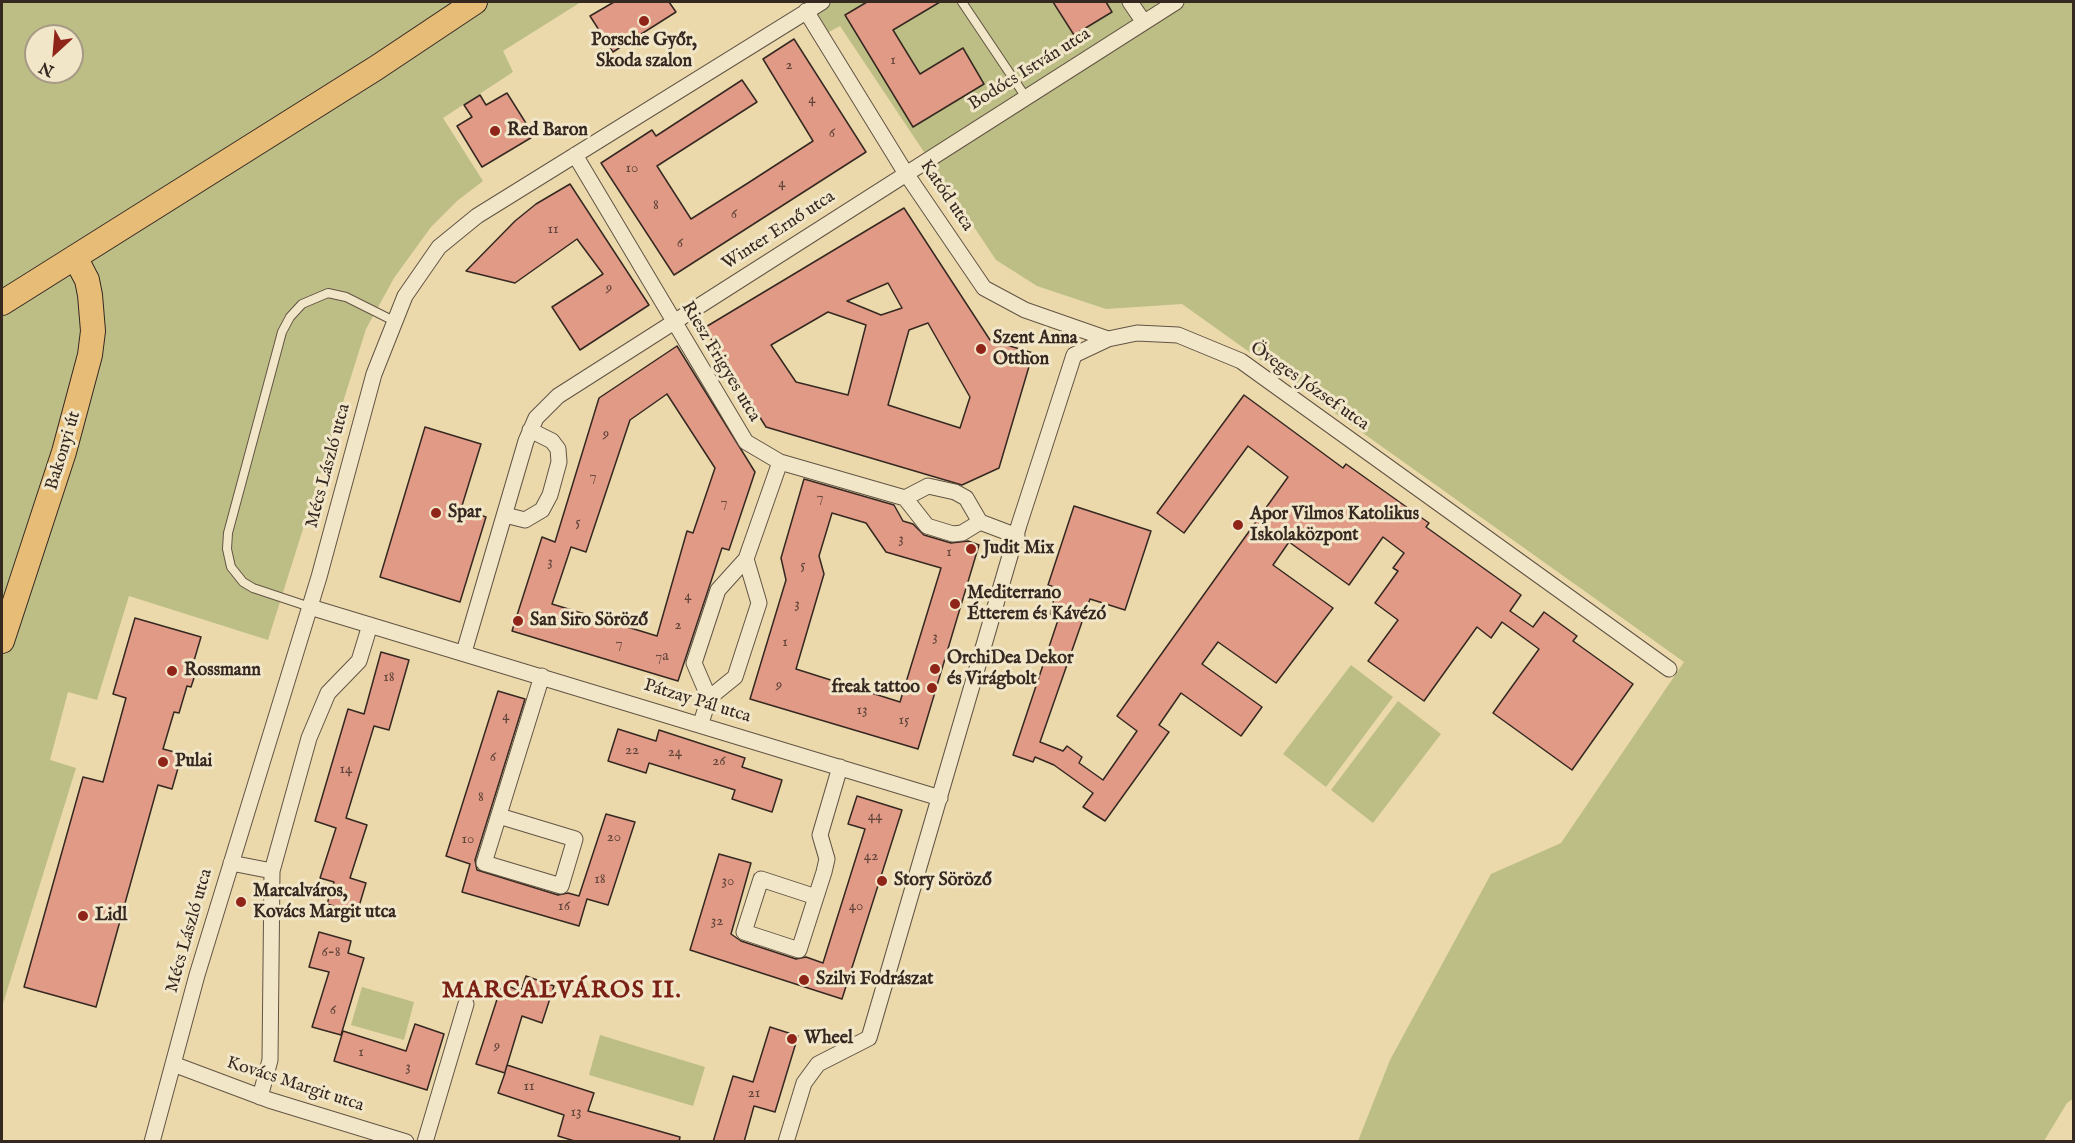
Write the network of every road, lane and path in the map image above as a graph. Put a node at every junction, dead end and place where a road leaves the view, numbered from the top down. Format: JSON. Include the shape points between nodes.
{"nodes":[{"id":1,"x":475,"y":2,"type":"edge"},
{"id":2,"x":822,"y":2,"type":"edge"},
{"id":3,"x":962,"y":2,"type":"edge"},
{"id":4,"x":1130,"y":2,"type":"edge"},
{"id":5,"x":1176,"y":2,"type":"edge"},
{"id":6,"x":806,"y":11,"type":"junction"},
{"id":7,"x":1143,"y":21,"type":"junction"},
{"id":8,"x":1025,"y":96,"type":"junction"},
{"id":9,"x":575,"y":155,"type":"junction"},
{"id":10,"x":905,"y":172,"type":"junction"},
{"id":11,"x":75,"y":257,"type":"junction"},
{"id":12,"x":2,"y":303,"type":"edge"},
{"id":13,"x":394,"y":321,"type":"junction"},
{"id":14,"x":674,"y":323,"type":"junction"},
{"id":15,"x":1108,"y":339,"type":"junction"},
{"id":16,"x":530,"y":430,"type":"junction"},
{"id":17,"x":780,"y":462,"type":"junction"},
{"id":18,"x":905,"y":498,"type":"junction"},
{"id":19,"x":505,"y":515,"type":"junction"},
{"id":20,"x":980,"y":522,"type":"junction"},
{"id":21,"x":1017,"y":536,"type":"junction"},
{"id":22,"x":746,"y":559,"type":"junction"},
{"id":23,"x":310,"y":607,"type":"junction"},
{"id":24,"x":370,"y":625,"type":"junction"},
{"id":25,"x":2,"y":641,"type":"edge"},
{"id":26,"x":464,"y":652,"type":"junction"},
{"id":27,"x":1669,"y":669,"type":"dead end"},
{"id":28,"x":542,"y":676,"type":"junction"},
{"id":29,"x":709,"y":698,"type":"junction"},
{"id":30,"x":701,"y":723,"type":"junction"},
{"id":31,"x":840,"y":767,"type":"junction"},
{"id":32,"x":940,"y":798,"type":"junction"},
{"id":33,"x":499,"y":816,"type":"junction"},
{"id":34,"x":231,"y":863,"type":"junction"},
{"id":35,"x":272,"y":871,"type":"junction"},
{"id":36,"x":816,"y":897,"type":"junction"},
{"id":37,"x":466,"y":1004,"type":"dead end"},
{"id":38,"x":173,"y":1064,"type":"junction"},
{"id":39,"x":260,"y":1097,"type":"junction"},
{"id":40,"x":152,"y":1142,"type":"edge"},
{"id":41,"x":406,"y":1142,"type":"edge"},
{"id":42,"x":425,"y":1142,"type":"edge"},
{"id":43,"x":786,"y":1142,"type":"edge"}],
"edges":[{"from":1,"to":11,"type":"main road"},
{"from":2,"to":6,"type":"street","name":"Mécs László utca"},
{"from":3,"to":8,"type":"lane"},
{"from":4,"to":7,"type":"street"},
{"from":5,"to":7,"type":"street","name":"Bodócs István utca"},
{"from":6,"to":9,"type":"street","name":"Mécs László utca"},
{"from":6,"to":10,"type":"street","name":"Katód utca"},
{"from":7,"to":8,"type":"street","name":"Bodócs István utca"},
{"from":8,"to":10,"type":"street","name":"Bodócs István utca"},
{"from":9,"to":13,"type":"street","name":"Mécs László utca","via":[[477,216],[439,247],[416,279]]},
{"from":9,"to":14,"type":"street","name":"Riesz Frigyes utca"},
{"from":10,"to":14,"type":"street","name":"Winter Ernő utca"},
{"from":10,"to":15,"type":"street","name":"Katód utca","via":[[984,288],[1025,310]]},
{"from":11,"to":12,"type":"main road"},
{"from":11,"to":25,"type":"main road","name":"Bakonyi út","via":[[90,295],[90,355],[64,452]]},
{"from":13,"to":23,"type":"street","name":"Mécs László utca","via":[[374,374]]},
{"from":13,"to":23,"type":"lane","via":[[346,297],[328,293],[302,304],[282,332],[227,549],[231,567],[243,582]]},
{"from":14,"to":16,"type":"street","name":"Winter Ernő utca","via":[[558,396]]},
{"from":14,"to":17,"type":"street","name":"Riesz Frigyes utca","via":[[746,442]]},
{"from":15,"to":21,"type":"street","name":"Öveges József utca","via":[[1074,355]]},
{"from":15,"to":27,"type":"street","name":"Öveges József utca","via":[[1137,333],[1178,335],[1241,361]]},
{"from":16,"to":19,"type":"street"},
{"from":16,"to":19,"type":"street","via":[[552,441],[558,449],[559,462],[550,495],[542,510],[525,520]]},
{"from":17,"to":18,"type":"street","name":"Riesz Frigyes utca"},
{"from":17,"to":22,"type":"street"},
{"from":18,"to":20,"type":"street","via":[[927,526],[962,534]]},
{"from":18,"to":20,"type":"street","via":[[928,486],[956,492],[966,498]]},
{"from":19,"to":26,"type":"street"},
{"from":20,"to":21,"type":"street"},
{"from":21,"to":32,"type":"street","name":"Öveges József utca"},
{"from":22,"to":29,"type":"street","via":[[718,590],[694,663]]},
{"from":22,"to":29,"type":"street","via":[[759,603],[735,676]]},
{"from":23,"to":24,"type":"street","name":"Pátzay Pál utca"},
{"from":23,"to":34,"type":"street","name":"Mécs László utca"},
{"from":24,"to":26,"type":"street","name":"Pátzay Pál utca"},
{"from":24,"to":35,"type":"street","via":[[359,661],[328,693],[309,738]]},
{"from":26,"to":28,"type":"street","name":"Pátzay Pál utca"},
{"from":28,"to":30,"type":"street","name":"Pátzay Pál utca"},
{"from":28,"to":33,"type":"street"},
{"from":29,"to":30,"type":"street"},
{"from":30,"to":31,"type":"street","name":"Pátzay Pál utca"},
{"from":31,"to":32,"type":"street","name":"Pátzay Pál utca"},
{"from":31,"to":36,"type":"street","via":[[820,835],[827,859]]},
{"from":32,"to":43,"type":"street","via":[[869,1038],[818,1064],[804,1083]]},
{"from":33,"to":33,"type":"street","via":[[484,863],[561,886],[575,839]]},
{"from":34,"to":35,"type":"street"},
{"from":34,"to":38,"type":"street","name":"Mécs László utca"},
{"from":35,"to":39,"type":"street","via":[[270,1060]]},
{"from":36,"to":36,"type":"street","via":[[799,950],[744,932],[761,879]]},
{"from":37,"to":42,"type":"street"},
{"from":38,"to":39,"type":"street","name":"Kovács Margit utca"},
{"from":38,"to":40,"type":"street","name":"Mécs László utca"},
{"from":39,"to":41,"type":"street","name":"Kovács Margit utca"}]}
